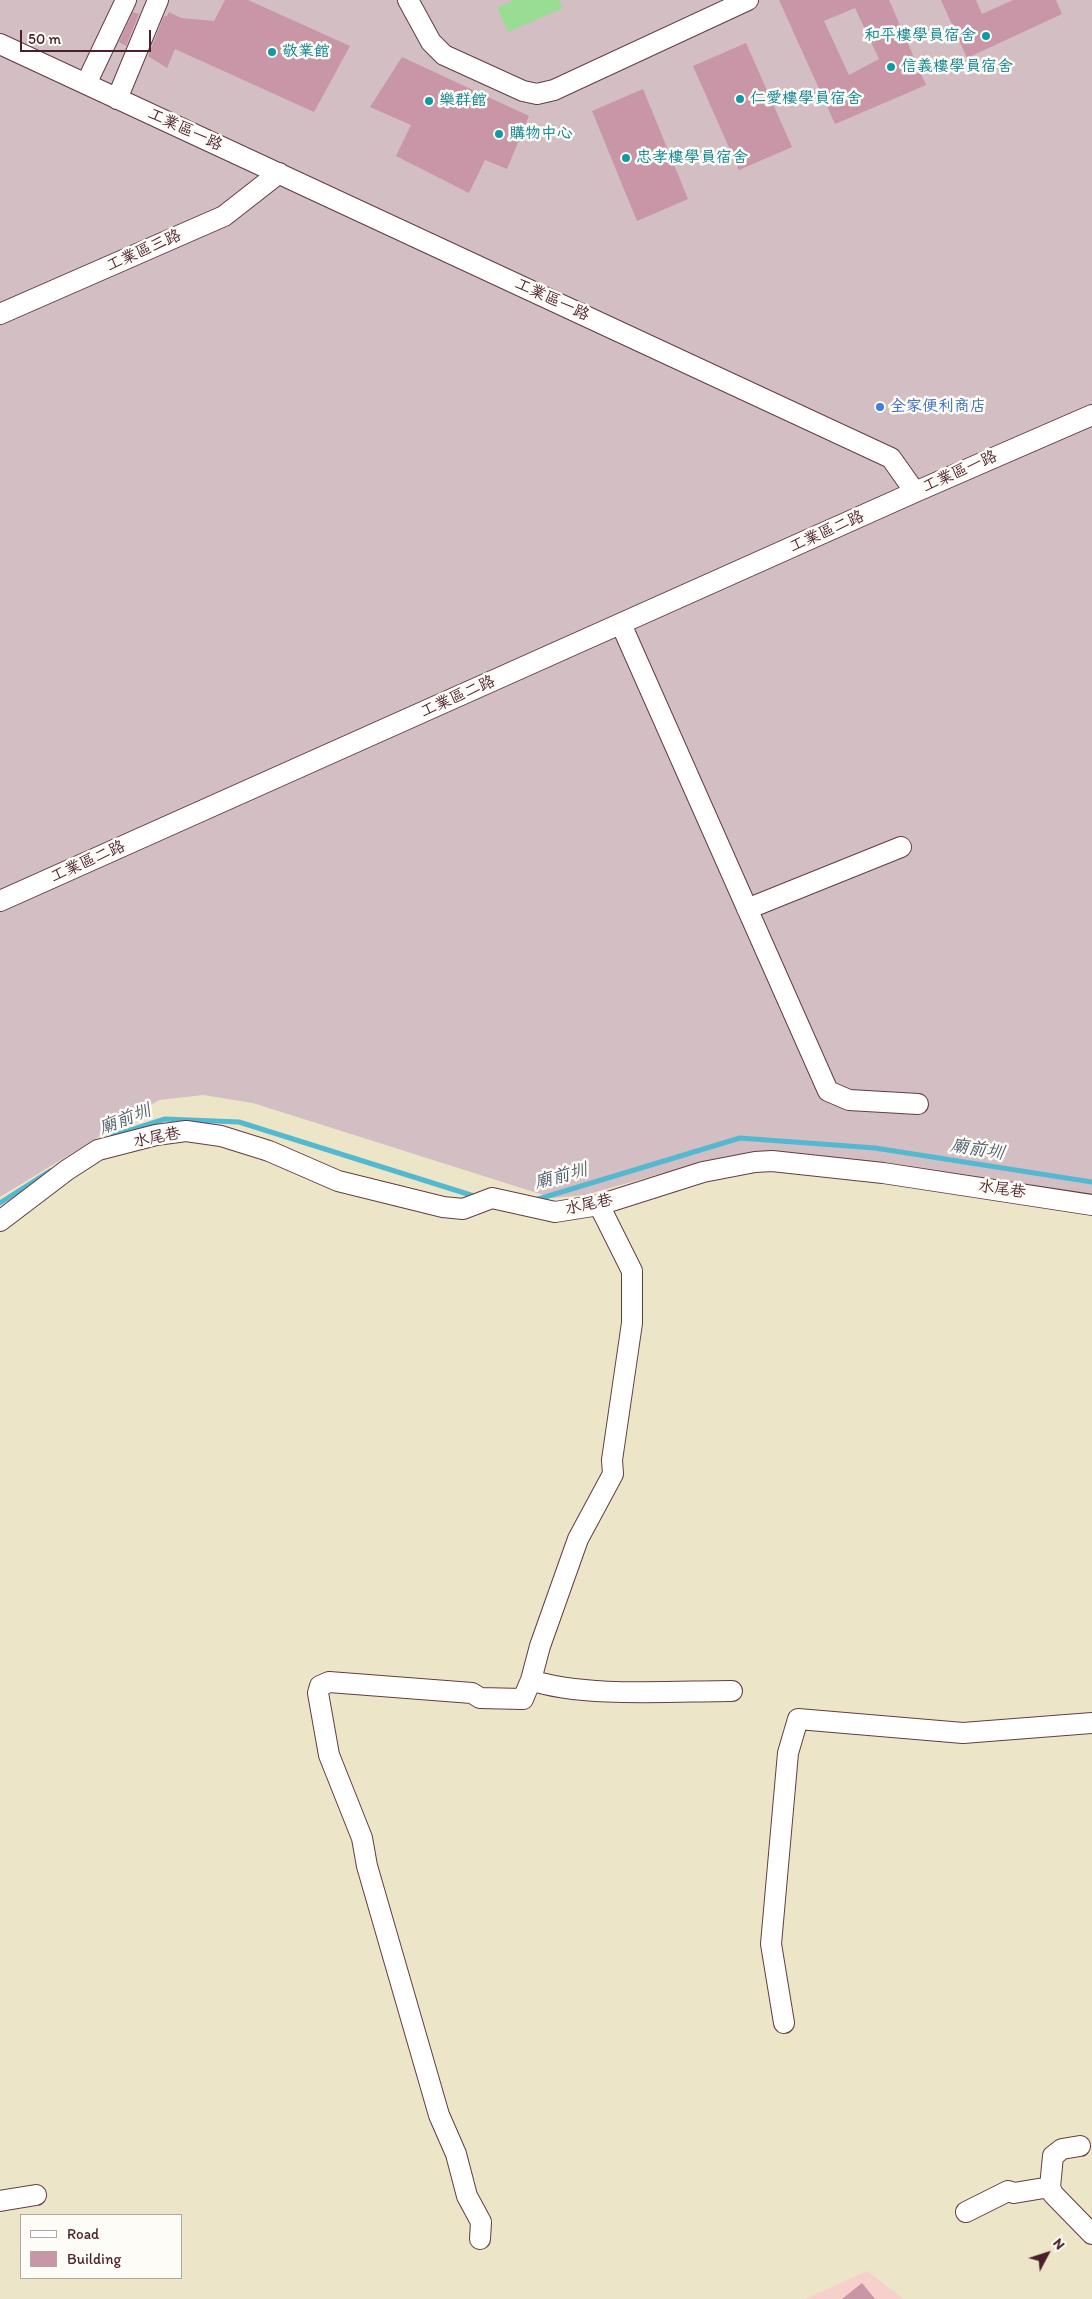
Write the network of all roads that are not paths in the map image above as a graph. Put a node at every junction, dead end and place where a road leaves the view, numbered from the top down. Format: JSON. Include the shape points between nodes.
{"nodes":[{"id":1,"x":126,"y":0,"type":"edge"},
{"id":2,"x":158,"y":0,"type":"edge"},
{"id":3,"x":408,"y":0,"type":"edge"},
{"id":4,"x":748,"y":0,"type":"edge"},
{"id":5,"x":0,"y":44,"type":"edge"},
{"id":6,"x":86,"y":84,"type":"junction"},
{"id":7,"x":117,"y":99,"type":"junction"},
{"id":8,"x":279,"y":173,"type":"junction"},
{"id":9,"x":0,"y":314,"type":"edge"},
{"id":10,"x":1092,"y":415,"type":"edge"},
{"id":11,"x":915,"y":492,"type":"junction"},
{"id":12,"x":621,"y":624,"type":"junction"},
{"id":13,"x":901,"y":847,"type":"dead end"},
{"id":14,"x":0,"y":901,"type":"edge"},
{"id":15,"x":747,"y":909,"type":"junction"},
{"id":16,"x":918,"y":1104,"type":"dead end"},
{"id":17,"x":599,"y":1205,"type":"junction"},
{"id":18,"x":1092,"y":1205,"type":"edge"},
{"id":19,"x":0,"y":1221,"type":"edge"},
{"id":20,"x":531,"y":1680,"type":"junction"},
{"id":21,"x":732,"y":1691,"type":"dead end"},
{"id":22,"x":1092,"y":1723,"type":"edge"},
{"id":23,"x":784,"y":2023,"type":"dead end"},
{"id":24,"x":1080,"y":2146,"type":"dead end"},
{"id":25,"x":1050,"y":2187,"type":"junction"},
{"id":26,"x":36,"y":2195,"type":"dead end"},
{"id":27,"x":0,"y":2201,"type":"edge"},
{"id":28,"x":966,"y":2212,"type":"dead end"},
{"id":29,"x":1091,"y":2230,"type":"edge"},
{"id":30,"x":480,"y":2239,"type":"dead end"}],
"edges":[{"from":1,"to":6,"type":"street"},
{"from":2,"to":7,"type":"street"},
{"from":3,"to":4,"type":"street","via":[[431,42],[444,55],[523,91],[537,94],[554,90]]},
{"from":5,"to":6,"type":"street","name":"工業區一路"},
{"from":6,"to":7,"type":"street","name":"工業區一路"},
{"from":7,"to":8,"type":"street","name":"工業區一路"},
{"from":8,"to":9,"type":"street","name":"工業區三路","via":[[224,216]]},
{"from":8,"to":11,"type":"street","name":"工業區一路","via":[[890,458]]},
{"from":10,"to":11,"type":"street","name":"工業區一路"},
{"from":11,"to":12,"type":"street","name":"工業區二路"},
{"from":12,"to":14,"type":"street","name":"工業區二路"},
{"from":12,"to":15,"type":"street"},
{"from":13,"to":15,"type":"street"},
{"from":15,"to":16,"type":"street","via":[[828,1091],[849,1100]]},
{"from":17,"to":18,"type":"street","name":"水尾巷","via":[[703,1172],[772,1161],[883,1173]]},
{"from":17,"to":19,"type":"street","name":"水尾巷","via":[[555,1212],[492,1198],[471,1207],[443,1207],[338,1181],[269,1151],[221,1136],[186,1131],[98,1150]]},
{"from":17,"to":20,"type":"street","via":[[632,1271],[632,1323],[612,1460],[613,1474],[578,1539]]},
{"from":20,"to":21,"type":"street","via":[[616,1691]]},
{"from":20,"to":30,"type":"street","via":[[523,1699],[480,1698],[472,1693],[329,1682],[320,1686],[318,1693],[329,1755],[362,1838],[367,1866],[439,2115],[456,2154],[467,2196],[481,2222]]},
{"from":22,"to":23,"type":"street","via":[[963,1733],[798,1719],[788,1754],[771,1944]]},
{"from":24,"to":25,"type":"street","via":[[1062,2149],[1053,2156]]},
{"from":25,"to":28,"type":"street","via":[[1014,2193],[1008,2191]]},
{"from":25,"to":29,"type":"street","via":[[1053,2194]]},
{"from":26,"to":27,"type":"street"}]}
